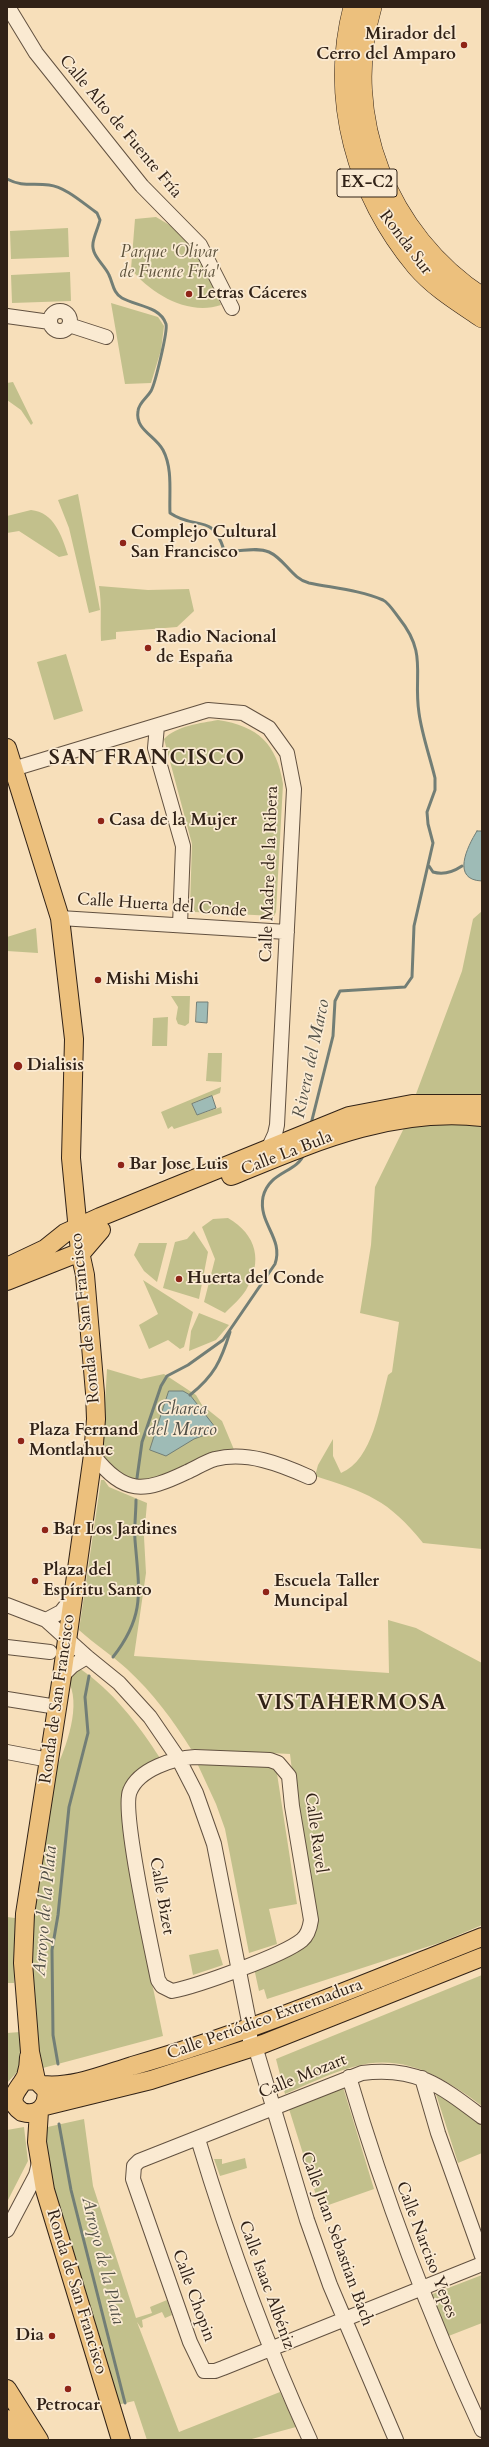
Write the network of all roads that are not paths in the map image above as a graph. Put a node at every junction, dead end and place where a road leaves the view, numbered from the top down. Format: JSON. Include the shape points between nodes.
{"nodes":[{"id":1,"x":8,"y":7,"type":"edge"},
{"id":2,"x":354,"y":7,"type":"edge"},
{"id":3,"x":371,"y":7,"type":"edge"},
{"id":4,"x":482,"y":298,"type":"edge"},
{"id":5,"x":232,"y":308,"type":"dead end"},
{"id":6,"x":7,"y":316,"type":"edge"},
{"id":7,"x":482,"y":317,"type":"edge"},
{"id":8,"x":106,"y":337,"type":"dead end"},
{"id":9,"x":157,"y":726,"type":"junction"},
{"id":10,"x":7,"y":748,"type":"edge"},
{"id":11,"x":13,"y":769,"type":"junction"},
{"id":12,"x":60,"y":918,"type":"junction"},
{"id":13,"x":180,"y":925,"type":"junction"},
{"id":14,"x":287,"y":932,"type":"junction"},
{"id":15,"x":482,"y":1104,"type":"edge"},
{"id":16,"x":437,"y":1110,"type":"junction"},
{"id":17,"x":482,"y":1117,"type":"edge"},
{"id":18,"x":276,"y":1128,"type":"joint"},
{"id":19,"x":297,"y":1142,"type":"junction"},
{"id":20,"x":269,"y":1147,"type":"junction"},
{"id":21,"x":86,"y":1227,"type":"junction"},
{"id":22,"x":14,"y":1272,"type":"edge"},
{"id":23,"x":93,"y":1454,"type":"junction"},
{"id":24,"x":306,"y":1476,"type":"dead end"},
{"id":25,"x":73,"y":1597,"type":"junction"},
{"id":26,"x":7,"y":1605,"type":"edge"},
{"id":27,"x":46,"y":1620,"type":"junction"},
{"id":28,"x":67,"y":1637,"type":"junction"},
{"id":29,"x":7,"y":1647,"type":"edge"},
{"id":30,"x":50,"y":1652,"type":"dead end"},
{"id":31,"x":87,"y":1657,"type":"junction"},
{"id":32,"x":62,"y":1676,"type":"junction"},
{"id":33,"x":7,"y":1699,"type":"edge"},
{"id":34,"x":57,"y":1706,"type":"junction"},
{"id":35,"x":7,"y":1752,"type":"edge"},
{"id":36,"x":178,"y":1758,"type":"junction"},
{"id":37,"x":49,"y":1760,"type":"junction"},
{"id":38,"x":482,"y":1937,"type":"edge"},
{"id":39,"x":482,"y":1957,"type":"edge"},
{"id":40,"x":238,"y":1969,"type":"junction"},
{"id":41,"x":250,"y":2027,"type":"junction"},
{"id":42,"x":255,"y":2046,"type":"junction"},
{"id":43,"x":349,"y":2077,"type":"junction"},
{"id":44,"x":422,"y":2078,"type":"junction"},
{"id":45,"x":25,"y":2087,"type":"edge"},
{"id":46,"x":273,"y":2108,"type":"junction"},
{"id":47,"x":27,"y":2110,"type":"edge"},
{"id":48,"x":482,"y":2117,"type":"edge"},
{"id":49,"x":198,"y":2139,"type":"junction"},
{"id":50,"x":39,"y":2163,"type":"junction"},
{"id":51,"x":134,"y":2166,"type":"joint"},
{"id":52,"x":45,"y":2190,"type":"junction"},
{"id":53,"x":21,"y":2205,"type":"junction"},
{"id":54,"x":7,"y":2230,"type":"edge"},
{"id":55,"x":482,"y":2256,"type":"edge"},
{"id":56,"x":482,"y":2264,"type":"edge"},
{"id":57,"x":420,"y":2289,"type":"junction"},
{"id":58,"x":344,"y":2319,"type":"junction"},
{"id":59,"x":269,"y":2348,"type":"junction"},
{"id":60,"x":7,"y":2388,"type":"edge"},
{"id":61,"x":7,"y":2419,"type":"edge"},
{"id":62,"x":482,"y":2430,"type":"edge"},
{"id":63,"x":20,"y":2440,"type":"edge"},
{"id":64,"x":39,"y":2440,"type":"edge"},
{"id":65,"x":121,"y":2440,"type":"edge"},
{"id":66,"x":310,"y":2440,"type":"edge"},
{"id":67,"x":396,"y":2440,"type":"edge"}],
"edges":[{"from":1,"to":5,"type":"street","name":"Calle Alto de Fuente Fría","via":[[36,54],[142,186],[200,245]]},
{"from":2,"to":7,"type":"highway","name":"Ronda Sur","number":"EX-C2","via":[[346,57],[346,92],[351,134],[361,171],[378,210],[418,267],[450,296]]},
{"from":3,"to":4,"type":"highway","name":"Ronda Sur","number":"EX-C2","via":[[365,33],[361,88],[370,146],[382,179],[395,206],[417,239],[436,261],[465,287]]},
{"from":6,"to":8,"type":"street","via":[[50,322],[58,331],[65,330],[69,325]]},
{"from":9,"to":11,"type":"street","name":"Calle Madre de la Ribera"},
{"from":9,"to":13,"type":"street","via":[[155,748],[183,846]]},
{"from":9,"to":14,"type":"street","name":"Calle Madre de la Ribera","via":[[208,710],[243,713],[269,728],[286,753],[294,789]]},
{"from":10,"to":11,"type":"main road","name":"Ronda de San Francisco"},
{"from":11,"to":12,"type":"main road","name":"Ronda de San Francisco"},
{"from":12,"to":13,"type":"street","name":"Calle Huerta del Conde"},
{"from":12,"to":21,"type":"main road","name":"Ronda de San Francisco","via":[[74,1039],[71,1158]]},
{"from":13,"to":14,"type":"street","name":"Calle Huerta del Conde"},
{"from":14,"to":18,"type":"street","name":"Calle Madre de la Ribera"},
{"from":15,"to":16,"type":"main road","name":"Calle La Bula"},
{"from":16,"to":17,"type":"main road","name":"Calle La Bula"},
{"from":16,"to":19,"type":"main road","name":"Calle La Bula","via":[[412,1104],[348,1116]]},
{"from":18,"to":20,"type":"street","name":"Calle La Bula"},
{"from":19,"to":20,"type":"main road","name":"Calle La Bula"},
{"from":19,"to":21,"type":"main road","name":"Calle La Bula"},
{"from":20,"to":21,"type":"main road","name":"Calle La Bula"},
{"from":21,"to":22,"type":"main road"},
{"from":21,"to":22,"type":"main road"},
{"from":21,"to":23,"type":"main road","name":"Ronda de San Francisco","via":[[86,1275],[96,1419]]},
{"from":23,"to":24,"type":"street","via":[[117,1479],[145,1488],[163,1483],[214,1459],[227,1458],[273,1462]]},
{"from":23,"to":25,"type":"main road","name":"Ronda de San Francisco"},
{"from":25,"to":27,"type":"street","via":[[61,1612]]},
{"from":25,"to":28,"type":"main road","name":"Ronda de San Francisco"},
{"from":26,"to":27,"type":"street"},
{"from":27,"to":28,"type":"street"},
{"from":28,"to":31,"type":"street"},
{"from":28,"to":32,"type":"main road","name":"Ronda de San Francisco"},
{"from":29,"to":30,"type":"street"},
{"from":31,"to":32,"type":"street"},
{"from":31,"to":36,"type":"street","via":[[119,1683],[137,1702]]},
{"from":32,"to":34,"type":"main road","name":"Ronda de San Francisco"},
{"from":33,"to":34,"type":"street"},
{"from":34,"to":37,"type":"main road","name":"Ronda de San Francisco"},
{"from":35,"to":37,"type":"street"},
{"from":36,"to":40,"type":"street","via":[[196,1793],[214,1844]]},
{"from":36,"to":40,"type":"street","name":"Calle Bizet","via":[[136,1782],[128,1798],[158,1980],[162,1986],[172,1991]]},
{"from":36,"to":40,"type":"street","name":"Calle Ravel","via":[[270,1760],[278,1763],[289,1776],[311,1920],[309,1930],[302,1939],[279,1952]]},
{"from":37,"to":45,"type":"main road","name":"Ronda de San Francisco","via":[[25,1914],[24,1963],[30,2052]]},
{"from":38,"to":41,"type":"main road","name":"Calle Periódico Extremadura"},
{"from":39,"to":42,"type":"main road","name":"Calle Periódico Extremadura"},
{"from":40,"to":41,"type":"street"},
{"from":41,"to":42,"type":"street","name":"Calle Juan Sebastian Bach","via":[[255,2032]]},
{"from":41,"to":45,"type":"main road","name":"Calle Periódico Extremadura","via":[[159,2058],[61,2086]]},
{"from":42,"to":46,"type":"street","name":"Calle Juan Sebastian Bach"},
{"from":42,"to":47,"type":"main road","name":"Calle Periódico Extremadura","via":[[151,2080]]},
{"from":43,"to":44,"type":"street","name":"Calle Mozart","via":[[382,2070],[404,2072]]},
{"from":43,"to":46,"type":"street","name":"Calle Mozart"},
{"from":43,"to":57,"type":"street","name":"Calle Narciso Yepes","via":[[382,2184]]},
{"from":44,"to":48,"type":"street","name":"Calle Mozart","via":[[452,2095]]},
{"from":44,"to":55,"type":"street","via":[[438,2133]]},
{"from":45,"to":47,"type":"main road","name":"Ronda de San Francisco","via":[[15,2102]]},
{"from":45,"to":47,"type":"main road","name":"Ronda de San Francisco","via":[[47,2095]]},
{"from":46,"to":49,"type":"street","name":"Calle Mozart"},
{"from":46,"to":58,"type":"street","name":"Calle Juan Sebastian Bach","via":[[307,2220]]},
{"from":47,"to":50,"type":"main road","name":"Ronda de San Francisco","via":[[37,2142]]},
{"from":49,"to":51,"type":"street","name":"Calle Mozart","via":[[140,2161]]},
{"from":49,"to":59,"type":"street","name":"Calle Isaac Albéniz","via":[[229,2237]]},
{"from":50,"to":52,"type":"main road","name":"Ronda de San Francisco"},
{"from":50,"to":53,"type":"street"},
{"from":51,"to":59,"type":"street","name":"Calle Chopin","via":[[132,2171],[135,2186],[200,2366],[204,2371],[215,2371]]},
{"from":52,"to":53,"type":"street","via":[[33,2193]]},
{"from":52,"to":65,"type":"main road","name":"Ronda de San Francisco"},
{"from":53,"to":54,"type":"street"},
{"from":56,"to":57,"type":"street"},
{"from":57,"to":58,"type":"street"},
{"from":57,"to":62,"type":"street","name":"Calle Narciso Yepes"},
{"from":58,"to":59,"type":"street"},
{"from":58,"to":67,"type":"street","name":"Calle Juan Sebastian Bach"},
{"from":59,"to":66,"type":"street","name":"Calle Isaac Albéniz"},
{"from":60,"to":64,"type":"main road"},
{"from":61,"to":63,"type":"main road"}]}
